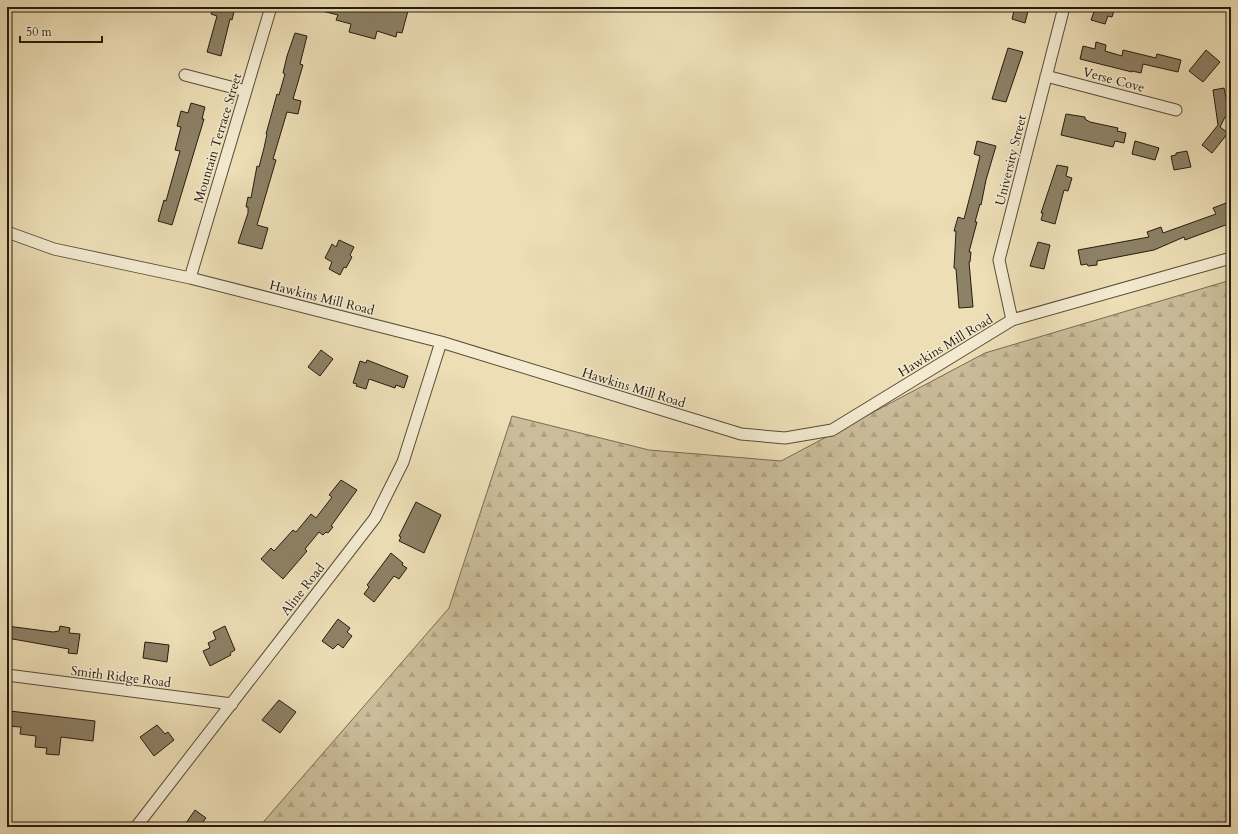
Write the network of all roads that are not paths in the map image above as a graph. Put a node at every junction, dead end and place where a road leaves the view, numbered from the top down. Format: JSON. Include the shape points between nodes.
{"nodes":[{"id":1,"x":271,"y":7,"type":"edge"},
{"id":2,"x":1064,"y":7,"type":"edge"},
{"id":3,"x":185,"y":75,"type":"dead end"},
{"id":4,"x":1046,"y":76,"type":"junction"},
{"id":5,"x":246,"y":91,"type":"junction"},
{"id":6,"x":1176,"y":110,"type":"dead end"},
{"id":7,"x":7,"y":232,"type":"edge"},
{"id":8,"x":1231,"y":258,"type":"edge"},
{"id":9,"x":190,"y":278,"type":"junction"},
{"id":10,"x":1012,"y":320,"type":"junction"},
{"id":11,"x":441,"y":342,"type":"junction"},
{"id":12,"x":7,"y":675,"type":"edge"},
{"id":13,"x":232,"y":704,"type":"junction"},
{"id":14,"x":136,"y":827,"type":"edge"}],
"edges":[{"from":1,"to":5,"type":"street","name":"Mountain Terrace Street"},
{"from":2,"to":4,"type":"street","name":"University Street"},
{"from":3,"to":5,"type":"street"},
{"from":4,"to":6,"type":"street","name":"Verse Cove"},
{"from":4,"to":10,"type":"street","name":"University Street","via":[[999,260]]},
{"from":5,"to":9,"type":"street","name":"Mountain Terrace Street"},
{"from":7,"to":9,"type":"street","name":"Hawkins Mill Road","via":[[54,249]]},
{"from":8,"to":10,"type":"street","name":"Hawkins Mill Road"},
{"from":9,"to":11,"type":"street","name":"Hawkins Mill Road"},
{"from":10,"to":11,"type":"street","name":"Hawkins Mill Road","via":[[832,430],[784,438],[740,434]]},
{"from":11,"to":13,"type":"street","name":"Aline Road","via":[[403,462],[375,518]]},
{"from":12,"to":13,"type":"street","name":"Smith Ridge Road"},
{"from":13,"to":14,"type":"street","name":"Aline Road"}]}
